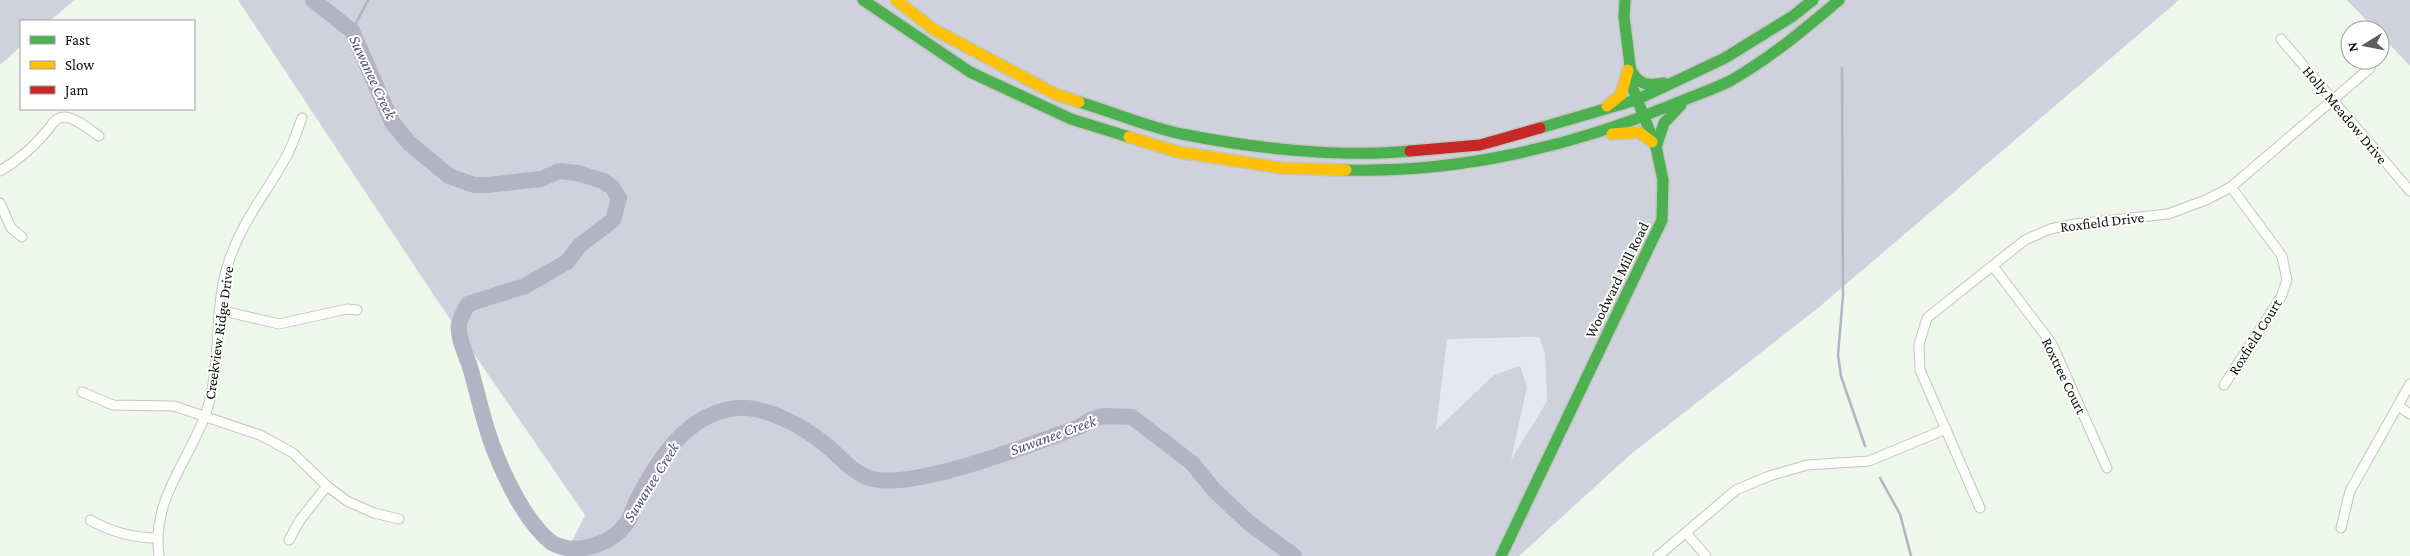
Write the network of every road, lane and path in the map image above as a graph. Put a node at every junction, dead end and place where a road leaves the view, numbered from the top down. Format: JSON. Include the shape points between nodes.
{"nodes":[{"id":1,"x":863,"y":0,"type":"edge"},
{"id":2,"x":896,"y":0,"type":"edge"},
{"id":3,"x":1625,"y":0,"type":"edge"},
{"id":4,"x":1813,"y":0,"type":"edge"},
{"id":5,"x":1839,"y":0,"type":"edge"},
{"id":6,"x":2281,"y":39,"type":"dead end"},
{"id":7,"x":1629,"y":66,"type":"junction"},
{"id":8,"x":2368,"y":70,"type":"edge"},
{"id":9,"x":1682,"y":79,"type":"junction"},
{"id":10,"x":1695,"y":95,"type":"junction"},
{"id":11,"x":1636,"y":100,"type":"junction"},
{"id":12,"x":2332,"y":100,"type":"junction"},
{"id":13,"x":1600,"y":112,"type":"junction"},
{"id":14,"x":1643,"y":117,"type":"junction"},
{"id":15,"x":302,"y":118,"type":"dead end"},
{"id":16,"x":99,"y":136,"type":"dead end"},
{"id":17,"x":1558,"y":144,"type":"junction"},
{"id":18,"x":1656,"y":146,"type":"junction"},
{"id":19,"x":0,"y":171,"type":"edge"},
{"id":20,"x":2231,"y":187,"type":"junction"},
{"id":21,"x":2410,"y":191,"type":"edge"},
{"id":22,"x":0,"y":203,"type":"edge"},
{"id":23,"x":22,"y":237,"type":"dead end"},
{"id":24,"x":1993,"y":266,"type":"junction"},
{"id":25,"x":219,"y":310,"type":"junction"},
{"id":26,"x":357,"y":310,"type":"dead end"},
{"id":27,"x":2410,"y":384,"type":"edge"},
{"id":28,"x":2224,"y":385,"type":"dead end"},
{"id":29,"x":82,"y":392,"type":"dead end"},
{"id":30,"x":2398,"y":406,"type":"junction"},
{"id":31,"x":2410,"y":414,"type":"edge"},
{"id":32,"x":205,"y":416,"type":"junction"},
{"id":33,"x":1946,"y":429,"type":"junction"},
{"id":34,"x":2107,"y":468,"type":"dead end"},
{"id":35,"x":327,"y":486,"type":"junction"},
{"id":36,"x":1980,"y":508,"type":"dead end"},
{"id":37,"x":399,"y":519,"type":"dead end"},
{"id":38,"x":90,"y":520,"type":"dead end"},
{"id":39,"x":2341,"y":528,"type":"dead end"},
{"id":40,"x":1686,"y":533,"type":"junction"},
{"id":41,"x":158,"y":538,"type":"junction"},
{"id":42,"x":289,"y":540,"type":"dead end"},
{"id":43,"x":159,"y":556,"type":"edge"},
{"id":44,"x":1501,"y":556,"type":"edge"},
{"id":45,"x":1658,"y":556,"type":"edge"},
{"id":46,"x":1706,"y":556,"type":"edge"}],
"edges":[{"from":1,"to":17,"type":"main road","via":[[970,72],[1072,119],[1178,152],[1282,168],[1381,172],[1486,161]]},
{"from":2,"to":13,"type":"main road","via":[[933,29],[1054,94],[1180,134],[1272,148],[1381,154],[1480,145]]},
{"from":3,"to":7,"type":"main road","name":"Woodward Mill Road"},
{"from":4,"to":9,"type":"main road","via":[[1725,58]]},
{"from":5,"to":10,"type":"main road","via":[[1796,36],[1751,66]]},
{"from":6,"to":12,"type":"street","name":"Holly Meadow Drive"},
{"from":7,"to":9,"type":"main road","via":[[1634,78],[1642,84],[1651,86]]},
{"from":7,"to":11,"type":"main road","name":"Woodward Mill Road"},
{"from":7,"to":13,"type":"main road","via":[[1621,95]]},
{"from":8,"to":12,"type":"street","name":"Roxfield Drive"},
{"from":9,"to":11,"type":"main road"},
{"from":10,"to":14,"type":"main road"},
{"from":10,"to":18,"type":"main road","via":[[1670,114],[1660,128]]},
{"from":11,"to":13,"type":"main road"},
{"from":11,"to":14,"type":"main road","name":"Woodward Mill Road"},
{"from":12,"to":20,"type":"street","name":"Roxfield Drive"},
{"from":12,"to":21,"type":"street","name":"Holly Meadow Drive"},
{"from":14,"to":17,"type":"main road"},
{"from":14,"to":18,"type":"main road","name":"Woodward Mill Road"},
{"from":15,"to":25,"type":"street","name":"Creekview Ridge Drive","via":[[287,156],[253,208],[238,238],[224,278]]},
{"from":16,"to":19,"type":"street","via":[[62,117],[22,156]]},
{"from":17,"to":18,"type":"main road","via":[[1627,131],[1639,132]]},
{"from":18,"to":44,"type":"main road","name":"Woodward Mill Road","via":[[1663,180],[1662,220]]},
{"from":20,"to":24,"type":"street","name":"Roxfield Drive","via":[[2168,214],[2050,229],[2025,240]]},
{"from":20,"to":28,"type":"street","name":"Roxfield Court","via":[[2282,256],[2287,280],[2281,297]]},
{"from":22,"to":23,"type":"street","via":[[11,228]]},
{"from":24,"to":33,"type":"street","name":"Roxfield Drive","via":[[1927,318],[1919,344],[1920,370]]},
{"from":24,"to":34,"type":"street","name":"Roxtree Court","via":[[2052,344]]},
{"from":25,"to":26,"type":"street","via":[[279,324],[347,309]]},
{"from":25,"to":32,"type":"street","name":"Creekview Ridge Drive","via":[[214,379]]},
{"from":27,"to":30,"type":"street"},
{"from":29,"to":32,"type":"street","via":[[113,405],[168,406]]},
{"from":30,"to":31,"type":"street"},
{"from":30,"to":39,"type":"street","via":[[2350,491]]},
{"from":32,"to":35,"type":"street","via":[[283,446],[298,456]]},
{"from":32,"to":41,"type":"street","name":"Creekview Ridge Drive","via":[[166,494]]},
{"from":33,"to":36,"type":"street","name":"Roxfield Drive"},
{"from":33,"to":40,"type":"street","via":[[1869,461],[1807,465],[1769,476],[1736,490]]},
{"from":35,"to":37,"type":"street","via":[[354,504]]},
{"from":35,"to":42,"type":"street","via":[[300,520]]},
{"from":38,"to":41,"type":"street","via":[[113,531],[141,538]]},
{"from":40,"to":45,"type":"street"},
{"from":40,"to":46,"type":"street"},
{"from":41,"to":43,"type":"street","name":"Creekview Ridge Drive"}]}
